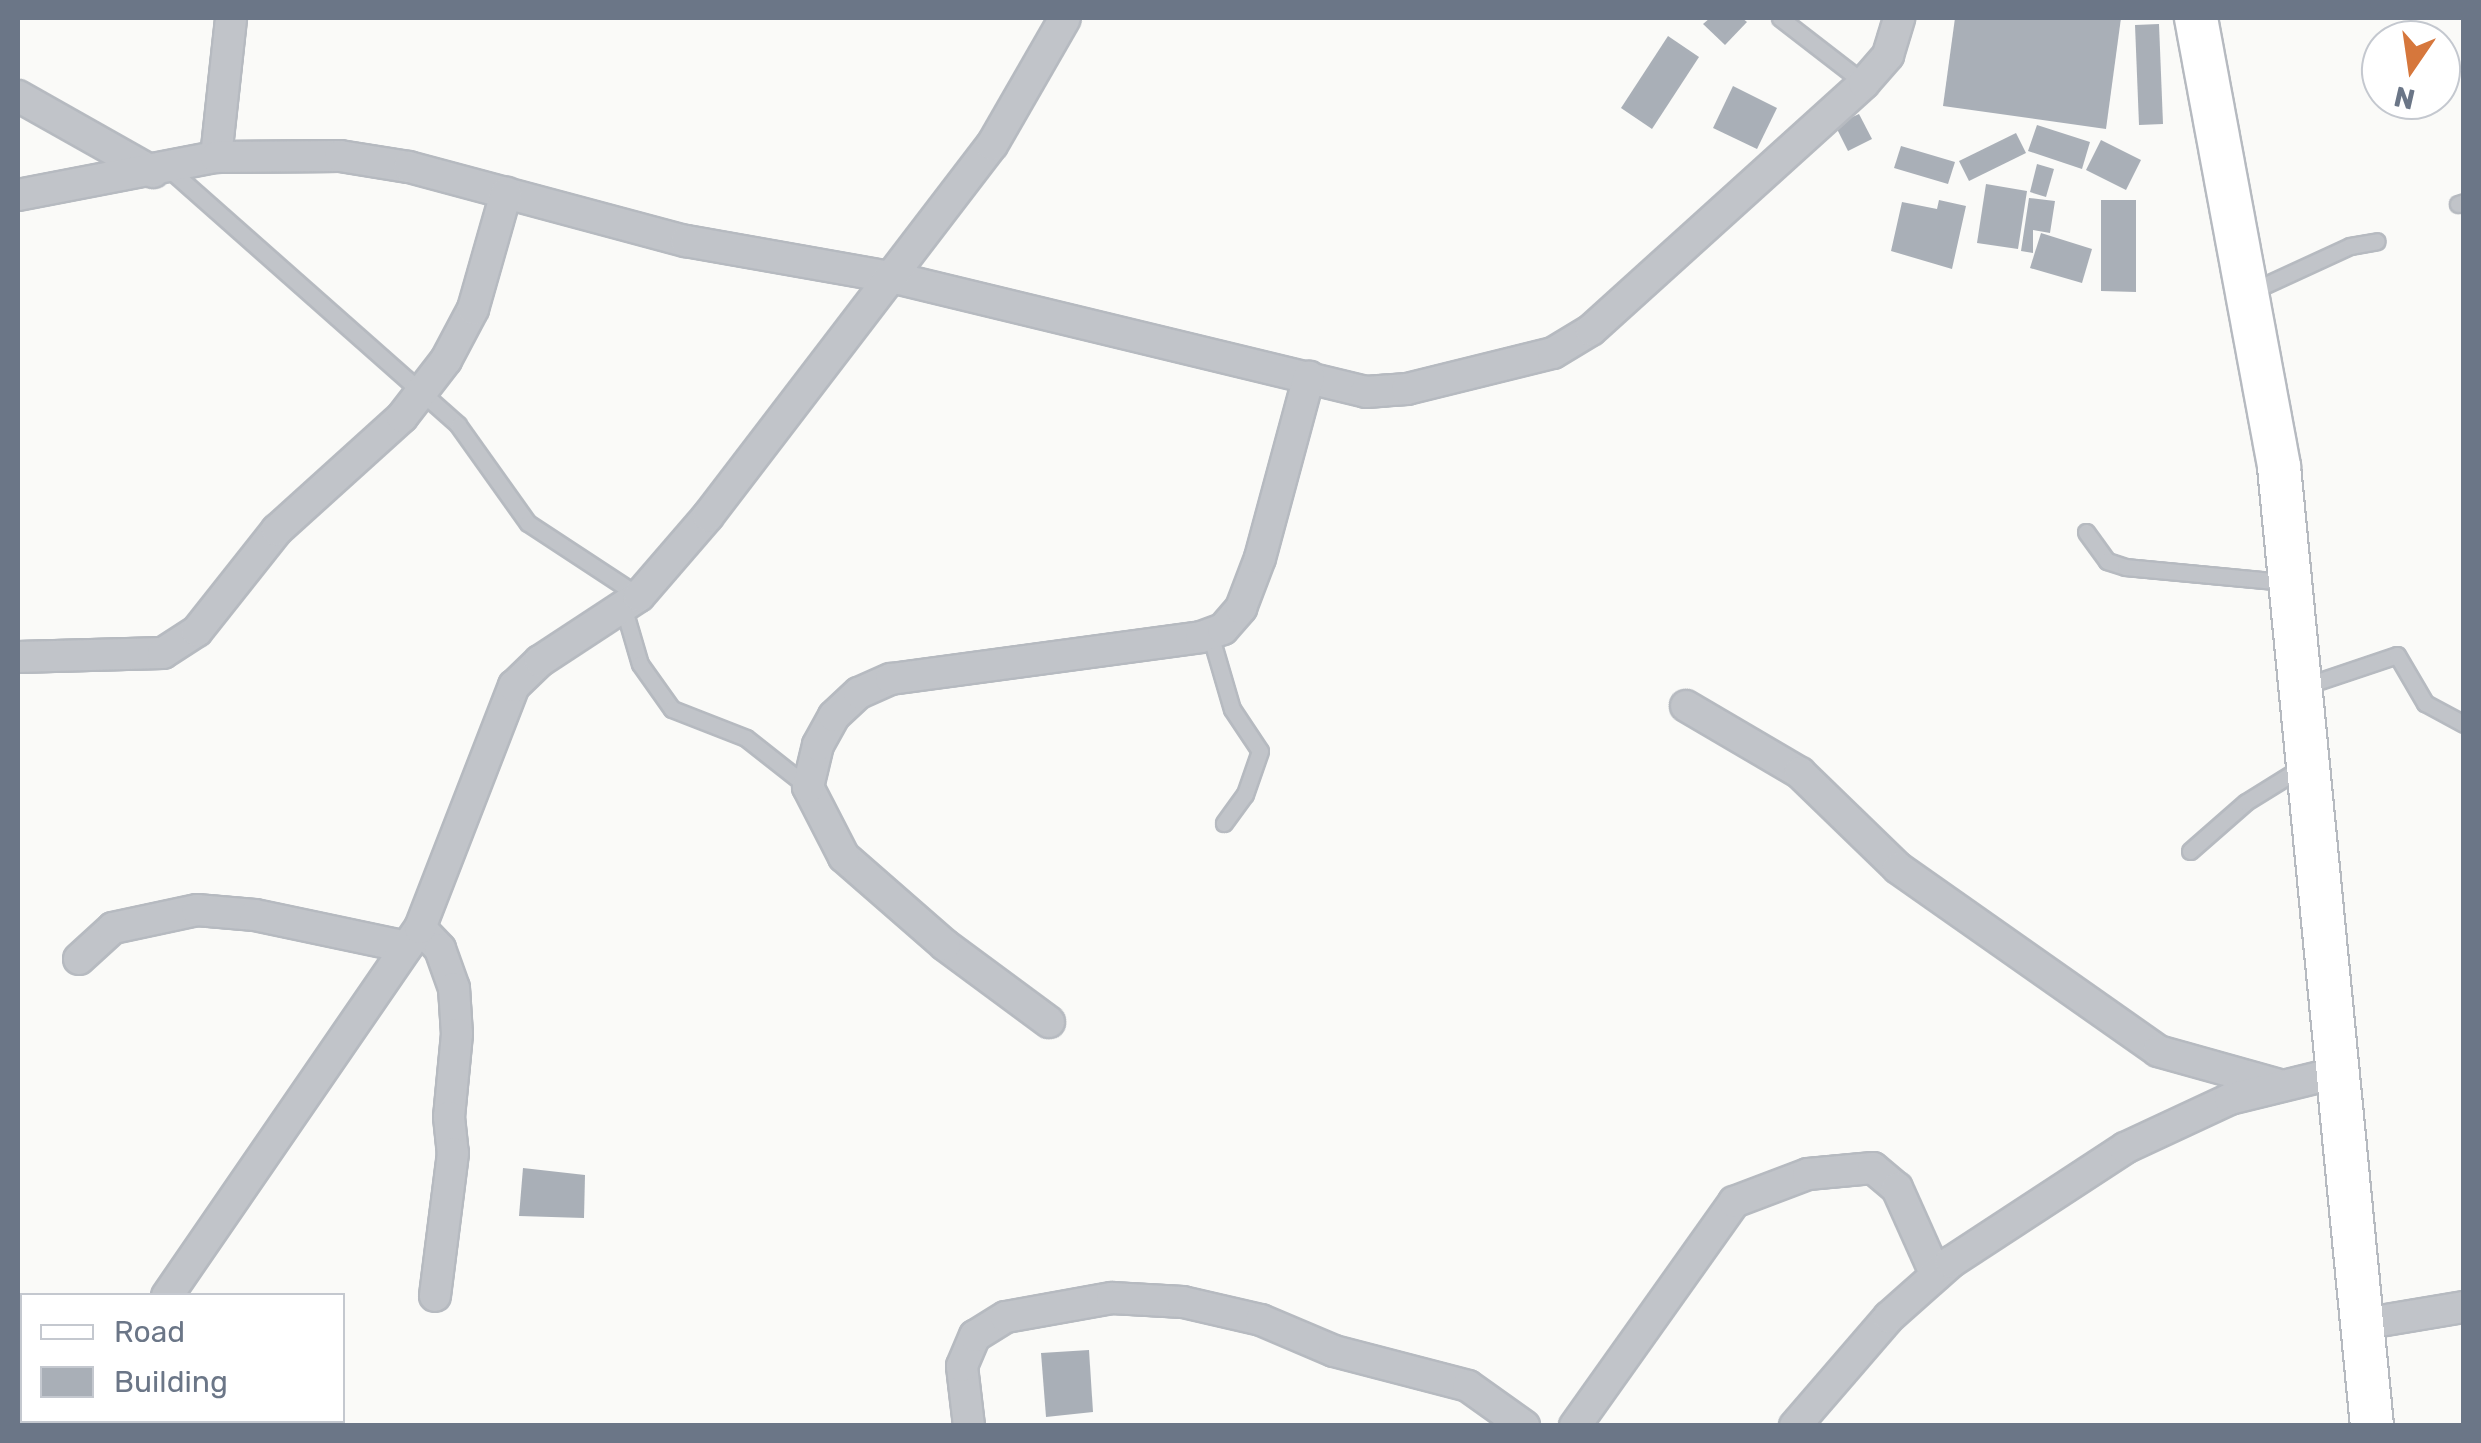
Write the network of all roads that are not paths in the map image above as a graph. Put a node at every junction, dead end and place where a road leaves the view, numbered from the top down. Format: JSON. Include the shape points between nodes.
{"nodes":[{"id":1,"x":231,"y":18,"type":"edge"},
{"id":2,"x":1065,"y":18,"type":"edge"},
{"id":3,"x":1780,"y":18,"type":"edge"},
{"id":4,"x":1899,"y":18,"type":"edge"},
{"id":5,"x":2196,"y":18,"type":"edge"},
{"id":6,"x":1864,"y":83,"type":"junction"},
{"id":7,"x":18,"y":96,"type":"edge"},
{"id":8,"x":216,"y":157,"type":"junction"},
{"id":9,"x":160,"y":170,"type":"junction"},
{"id":10,"x":506,"y":193,"type":"junction"},
{"id":11,"x":18,"y":195,"type":"edge"},
{"id":12,"x":2377,"y":241,"type":"dead end"},
{"id":13,"x":895,"y":278,"type":"junction"},
{"id":14,"x":2250,"y":292,"type":"junction"},
{"id":15,"x":1309,"y":378,"type":"junction"},
{"id":16,"x":420,"y":394,"type":"junction"},
{"id":17,"x":2086,"y":532,"type":"dead end"},
{"id":18,"x":2289,"y":583,"type":"junction"},
{"id":19,"x":631,"y":601,"type":"junction"},
{"id":20,"x":1210,"y":634,"type":"junction"},
{"id":21,"x":18,"y":657,"type":"edge"},
{"id":22,"x":2298,"y":688,"type":"junction"},
{"id":23,"x":1686,"y":706,"type":"dead end"},
{"id":24,"x":2464,"y":724,"type":"edge"},
{"id":25,"x":2304,"y":766,"type":"junction"},
{"id":26,"x":808,"y":787,"type":"junction"},
{"id":27,"x":1224,"y":823,"type":"dead end"},
{"id":28,"x":2190,"y":851,"type":"dead end"},
{"id":29,"x":414,"y":938,"type":"junction"},
{"id":30,"x":79,"y":960,"type":"dead end"},
{"id":31,"x":1049,"y":1022,"type":"dead end"},
{"id":32,"x":2336,"y":1073,"type":"junction"},
{"id":33,"x":2276,"y":1084,"type":"junction"},
{"id":34,"x":1936,"y":1275,"type":"junction"},
{"id":35,"x":169,"y":1293,"type":"edge"},
{"id":36,"x":435,"y":1296,"type":"dead end"},
{"id":37,"x":2464,"y":1308,"type":"edge"},
{"id":38,"x":2362,"y":1324,"type":"junction"},
{"id":39,"x":970,"y":1426,"type":"edge"},
{"id":40,"x":1524,"y":1426,"type":"edge"},
{"id":41,"x":1575,"y":1426,"type":"edge"},
{"id":42,"x":1795,"y":1426,"type":"edge"},
{"id":43,"x":2372,"y":1426,"type":"edge"}],
"edges":[{"from":1,"to":8,"type":"street"},
{"from":2,"to":13,"type":"street","via":[[992,145]]},
{"from":3,"to":6,"type":"lane"},
{"from":4,"to":6,"type":"street","via":[[1888,54]]},
{"from":5,"to":14,"type":"main road"},
{"from":6,"to":15,"type":"street","via":[[1591,330],[1553,353],[1407,389],[1366,392]]},
{"from":7,"to":9,"type":"street"},
{"from":8,"to":9,"type":"street"},
{"from":8,"to":10,"type":"street","via":[[340,156]]},
{"from":9,"to":11,"type":"street"},
{"from":9,"to":16,"type":"lane"},
{"from":10,"to":13,"type":"street","via":[[686,241]]},
{"from":10,"to":16,"type":"street","via":[[474,308]]},
{"from":12,"to":14,"type":"lane"},
{"from":13,"to":15,"type":"street"},
{"from":13,"to":19,"type":"street"},
{"from":14,"to":18,"type":"main road","via":[[2279,467]]},
{"from":15,"to":20,"type":"street","via":[[1241,608]]},
{"from":16,"to":19,"type":"lane","via":[[469,438],[528,524]]},
{"from":16,"to":21,"type":"street","via":[[277,530],[196,631],[163,653]]},
{"from":17,"to":18,"type":"lane","via":[[2107,561],[2125,567]]},
{"from":18,"to":22,"type":"main road"},
{"from":19,"to":26,"type":"lane","via":[[640,664],[672,708],[746,738]]},
{"from":19,"to":29,"type":"street","via":[[540,660],[514,686]]},
{"from":20,"to":26,"type":"street","via":[[890,679],[834,716],[818,745]]},
{"from":20,"to":27,"type":"lane","via":[[1232,708],[1260,751]]},
{"from":22,"to":24,"type":"lane","via":[[2397,655],[2425,703]]},
{"from":22,"to":25,"type":"main road"},
{"from":23,"to":33,"type":"street","via":[[1800,773],[1898,868],[2158,1051]]},
{"from":25,"to":28,"type":"lane","via":[[2246,802]]},
{"from":25,"to":32,"type":"main road"},
{"from":26,"to":31,"type":"street","via":[[844,857],[945,945]]},
{"from":29,"to":30,"type":"street","via":[[198,910],[114,928]]},
{"from":29,"to":35,"type":"street"},
{"from":29,"to":36,"type":"street","via":[[440,949],[454,988],[458,1034]]},
{"from":32,"to":33,"type":"street"},
{"from":32,"to":38,"type":"main road"},
{"from":33,"to":34,"type":"street","via":[[2124,1148]]},
{"from":34,"to":41,"type":"street","via":[[1898,1188],[1872,1168],[1808,1174],[1734,1202]]},
{"from":34,"to":42,"type":"street","via":[[1889,1317]]},
{"from":37,"to":38,"type":"street"},
{"from":38,"to":43,"type":"main road"},
{"from":39,"to":40,"type":"street","via":[[962,1366],[975,1336],[1006,1317],[1112,1298],[1183,1302],[1260,1320],[1334,1351],[1468,1386]]}]}
